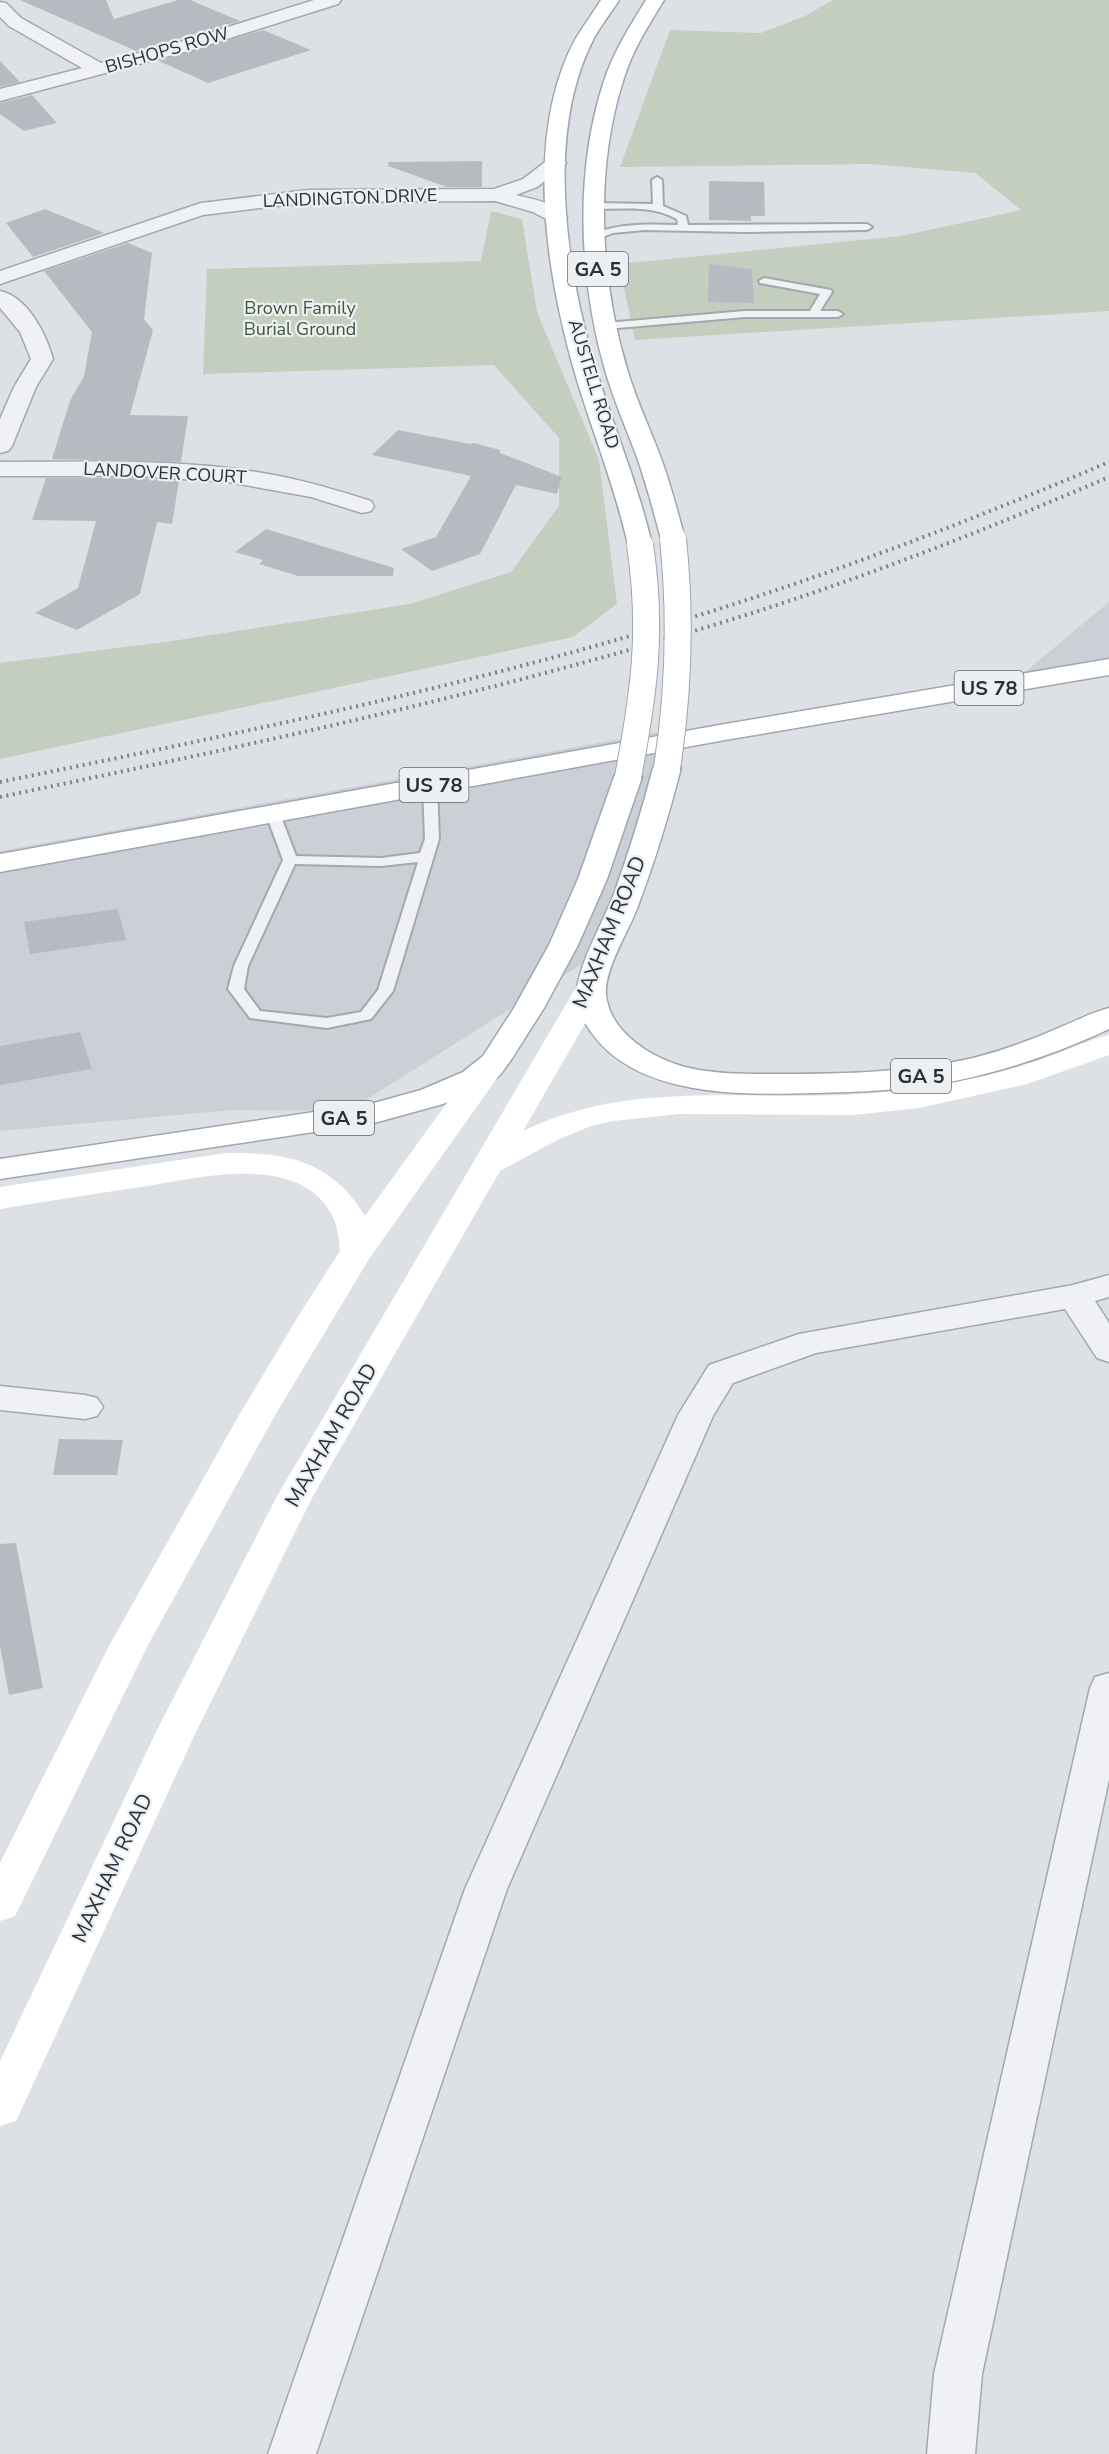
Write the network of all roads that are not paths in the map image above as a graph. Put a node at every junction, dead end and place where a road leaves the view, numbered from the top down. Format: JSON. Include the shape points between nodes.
{"nodes":[{"id":1,"x":332,"y":0,"type":"edge"},
{"id":2,"x":610,"y":0,"type":"edge"},
{"id":3,"x":655,"y":0,"type":"edge"},
{"id":4,"x":0,"y":7,"type":"edge"},
{"id":5,"x":99,"y":69,"type":"junction"},
{"id":6,"x":0,"y":94,"type":"edge"},
{"id":7,"x":556,"y":163,"type":"junction"},
{"id":8,"x":657,"y":180,"type":"dead end"},
{"id":9,"x":496,"y":195,"type":"junction"},
{"id":10,"x":596,"y":206,"type":"junction"},
{"id":11,"x":658,"y":208,"type":"junction"},
{"id":12,"x":557,"y":217,"type":"junction"},
{"id":13,"x":867,"y":227,"type":"dead end"},
{"id":14,"x":684,"y":228,"type":"junction"},
{"id":15,"x":596,"y":236,"type":"junction"},
{"id":16,"x":0,"y":278,"type":"edge"},
{"id":17,"x":764,"y":281,"type":"dead end"},
{"id":18,"x":0,"y":297,"type":"edge"},
{"id":19,"x":813,"y":314,"type":"junction"},
{"id":20,"x":838,"y":314,"type":"dead end"},
{"id":21,"x":606,"y":326,"type":"junction"},
{"id":22,"x":0,"y":446,"type":"edge"},
{"id":23,"x":0,"y":469,"type":"edge"},
{"id":24,"x":362,"y":506,"type":"dead end"},
{"id":25,"x":1109,"y":667,"type":"edge"},
{"id":26,"x":667,"y":768,"type":"joint"},
{"id":27,"x":628,"y":777,"type":"joint"},
{"id":28,"x":430,"y":786,"type":"junction"},
{"id":29,"x":273,"y":814,"type":"junction"},
{"id":30,"x":426,"y":857,"type":"junction"},
{"id":31,"x":290,"y":860,"type":"junction"},
{"id":32,"x":0,"y":864,"type":"edge"},
{"id":33,"x":590,"y":989,"type":"junction"},
{"id":34,"x":1109,"y":1017,"type":"edge"},
{"id":35,"x":1109,"y":1044,"type":"edge"},
{"id":36,"x":486,"y":1071,"type":"junction"},
{"id":37,"x":490,"y":1164,"type":"junction"},
{"id":38,"x":0,"y":1169,"type":"edge"},
{"id":39,"x":0,"y":1198,"type":"edge"},
{"id":40,"x":357,"y":1251,"type":"junction"},
{"id":41,"x":1092,"y":1291,"type":"edge"},
{"id":42,"x":1109,"y":1350,"type":"edge"},
{"id":43,"x":0,"y":1398,"type":"edge"},
{"id":44,"x":85,"y":1407,"type":"dead end"},
{"id":45,"x":1109,"y":1688,"type":"edge"},
{"id":46,"x":0,"y":1904,"type":"edge"},
{"id":47,"x":0,"y":2108,"type":"edge"},
{"id":48,"x":292,"y":2454,"type":"edge"},
{"id":49,"x":951,"y":2454,"type":"edge"}],
"edges":[{"from":1,"to":5,"type":"street","name":"BISHOPS ROW"},
{"from":2,"to":7,"type":"main road","name":"AUSTELL ROAD","number":"GA 5","via":[[588,31],[572,66],[561,104]]},
{"from":3,"to":10,"type":"main road","name":"AUSTELL ROAD","number":"GA 5","via":[[628,44],[611,88],[600,135]]},
{"from":4,"to":5,"type":"street","via":[[15,22]]},
{"from":5,"to":6,"type":"street","name":"BISHOPS ROW"},
{"from":7,"to":9,"type":"street","name":"LANDINGTON DRIVE","via":[[530,183]]},
{"from":7,"to":12,"type":"main road","name":"AUSTELL ROAD","number":"GA 5"},
{"from":8,"to":11,"type":"lane"},
{"from":9,"to":12,"type":"street","name":"LANDINGTON DRIVE"},
{"from":9,"to":16,"type":"street","name":"LANDINGTON DRIVE","via":[[308,188],[201,209]]},
{"from":10,"to":11,"type":"lane"},
{"from":10,"to":15,"type":"main road","name":"AUSTELL ROAD","number":"GA 5"},
{"from":11,"to":14,"type":"lane","via":[[682,218]]},
{"from":12,"to":27,"type":"main road","name":"AUSTELL ROAD","number":"GA 5","bridge":true,"via":[[564,280],[584,363],[627,489],[645,578],[648,636],[639,722]]},
{"from":13,"to":14,"type":"lane"},
{"from":14,"to":15,"type":"lane","via":[[623,228]]},
{"from":15,"to":21,"type":"main road","name":"AUSTELL ROAD","number":"GA 5"},
{"from":17,"to":19,"type":"lane","via":[[826,292]]},
{"from":18,"to":22,"type":"street","via":[[20,312],[37,339],[42,359],[25,387]]},
{"from":19,"to":20,"type":"lane"},
{"from":19,"to":21,"type":"lane","via":[[745,314]]},
{"from":21,"to":26,"type":"main road","name":"AUSTELL ROAD","number":"GA 5","bridge":true,"via":[[613,360],[673,539],[681,648]]},
{"from":23,"to":24,"type":"street","name":"LANDOVER COURT","via":[[214,472],[279,481]]},
{"from":25,"to":28,"type":"main road","number":"US 78"},
{"from":26,"to":33,"type":"main road","name":"MAXHAM ROAD","number":"GA 5","via":[[623,908]]},
{"from":27,"to":36,"type":"main road","name":"MAXHAM ROAD","number":"GA 5","via":[[584,902],[542,985]]},
{"from":28,"to":29,"type":"main road","number":"US 78"},
{"from":28,"to":30,"type":"lane","via":[[432,839]]},
{"from":29,"to":31,"type":"lane"},
{"from":29,"to":32,"type":"main road","number":"US 78"},
{"from":30,"to":31,"type":"lane","via":[[381,862]]},
{"from":30,"to":31,"type":"lane","via":[[385,992],[366,1016],[327,1023],[255,1015],[236,989],[241,966]]},
{"from":33,"to":34,"type":"main road","number":"GA 5","via":[[595,1015],[626,1052],[661,1070],[724,1083],[833,1083],[955,1071],[1036,1047]]},
{"from":33,"to":37,"type":"main road","name":"MAXHAM ROAD"},
{"from":35,"to":37,"type":"main road","via":[[1039,1072],[891,1102],[787,1107],[686,1105],[615,1111],[553,1129]]},
{"from":36,"to":38,"type":"main road","number":"GA 5","via":[[439,1093],[374,1113]]},
{"from":36,"to":40,"type":"main road","name":"MAXHAM ROAD"},
{"from":37,"to":47,"type":"main road","name":"MAXHAM ROAD","via":[[254,1573]]},
{"from":39,"to":40,"type":"main road","via":[[226,1163],[276,1165],[301,1172],[331,1192],[351,1222]]},
{"from":40,"to":46,"type":"main road","name":"MAXHAM ROAD","via":[[190,1531],[129,1644]]},
{"from":41,"to":42,"type":"street"},
{"from":41,"to":48,"type":"street","via":[[811,1342],[721,1374],[696,1415],[486,1889]]},
{"from":43,"to":44,"type":"street"},
{"from":45,"to":49,"type":"street","via":[[958,2373]]}]}
